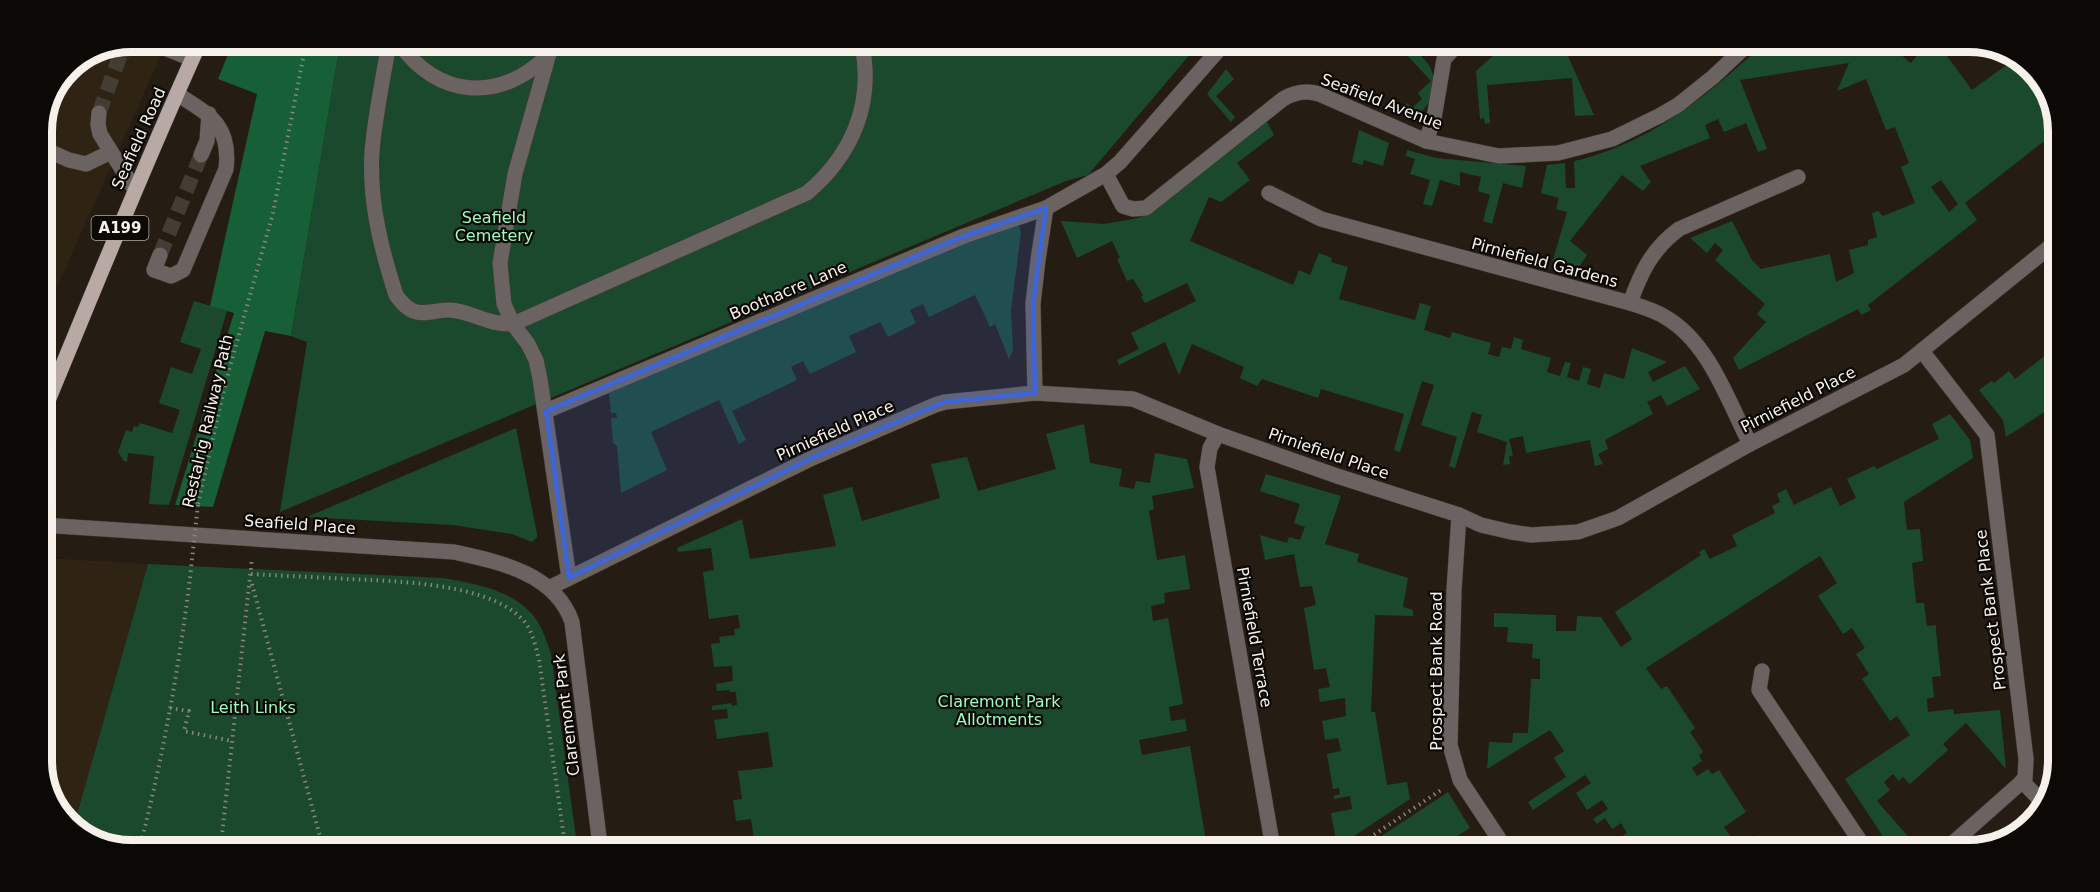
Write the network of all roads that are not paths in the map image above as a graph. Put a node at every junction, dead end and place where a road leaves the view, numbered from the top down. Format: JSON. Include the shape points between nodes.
{"nodes":[{"id":1,"x":175,"y":52,"type":"edge"},
{"id":2,"x":195,"y":52,"type":"edge"},
{"id":3,"x":388,"y":52,"type":"edge"},
{"id":4,"x":406,"y":52,"type":"edge"},
{"id":5,"x":548,"y":52,"type":"edge"},
{"id":6,"x":548,"y":52,"type":"edge"},
{"id":7,"x":863,"y":52,"type":"edge"},
{"id":8,"x":1217,"y":52,"type":"edge"},
{"id":9,"x":1450,"y":52,"type":"edge"},
{"id":10,"x":1740,"y":52,"type":"edge"},
{"id":11,"x":192,"y":59,"type":"junction"},
{"id":12,"x":177,"y":94,"type":"junction"},
{"id":13,"x":99,"y":113,"type":"tunnel mouth"},
{"id":14,"x":209,"y":114,"type":"junction"},
{"id":15,"x":1426,"y":141,"type":"junction"},
{"id":16,"x":111,"y":152,"type":"junction"},
{"id":17,"x":53,"y":153,"type":"edge"},
{"id":18,"x":201,"y":155,"type":"tunnel mouth"},
{"id":19,"x":1106,"y":174,"type":"junction"},
{"id":20,"x":1798,"y":177,"type":"dead end"},
{"id":21,"x":135,"y":190,"type":"junction"},
{"id":22,"x":1269,"y":193,"type":"dead end"},
{"id":23,"x":1046,"y":208,"type":"junction"},
{"id":24,"x":2047,"y":249,"type":"edge"},
{"id":25,"x":160,"y":255,"type":"tunnel mouth"},
{"id":26,"x":1630,"y":303,"type":"junction"},
{"id":27,"x":513,"y":324,"type":"junction"},
{"id":28,"x":1923,"y":351,"type":"junction"},
{"id":29,"x":53,"y":389,"type":"edge"},
{"id":30,"x":1035,"y":393,"type":"junction"},
{"id":31,"x":546,"y":411,"type":"junction"},
{"id":32,"x":1218,"y":434,"type":"junction"},
{"id":33,"x":1750,"y":444,"type":"junction"},
{"id":34,"x":1459,"y":515,"type":"junction"},
{"id":35,"x":53,"y":526,"type":"edge"},
{"id":36,"x":569,"y":578,"type":"junction"},
{"id":37,"x":549,"y":588,"type":"junction"},
{"id":38,"x":1762,"y":671,"type":"dead end"},
{"id":39,"x":2022,"y":781,"type":"junction"},
{"id":40,"x":2038,"y":798,"type":"edge"},
{"id":41,"x":599,"y":840,"type":"edge"},
{"id":42,"x":1272,"y":840,"type":"edge"},
{"id":43,"x":1500,"y":840,"type":"edge"},
{"id":44,"x":1859,"y":840,"type":"edge"},
{"id":45,"x":1956,"y":840,"type":"edge"}],
"edges":[{"from":1,"to":11,"type":"street"},
{"from":2,"to":11,"type":"main road","name":"Seafield Road","number":"A199"},
{"from":3,"to":27,"type":"street","via":[[372,173],[374,212],[396,295],[420,313],[447,310],[493,324]]},
{"from":4,"to":6,"type":"street","via":[[432,76],[461,87],[477,88],[516,80],[536,68]]},
{"from":5,"to":27,"type":"street","via":[[504,229],[502,289]]},
{"from":7,"to":27,"type":"street","via":[[866,72],[862,111],[846,151],[807,193]]},
{"from":8,"to":19,"type":"street","name":"Boothacre Lane"},
{"from":9,"to":15,"type":"street","via":[[1444,59]]},
{"from":10,"to":15,"type":"street","name":"Seafield Avenue","via":[[1678,105],[1597,144],[1558,153],[1499,156]]},
{"from":11,"to":12,"type":"main road","name":"Seafield Road","number":"A199"},
{"from":12,"to":14,"type":"street"},
{"from":12,"to":21,"type":"main road","name":"Seafield Road","number":"A199"},
{"from":13,"to":16,"type":"street","via":[[100,134]]},
{"from":14,"to":18,"type":"street","via":[[207,141]]},
{"from":14,"to":25,"type":"street","via":[[225,136],[226,169],[183,270],[171,276],[154,270]]},
{"from":15,"to":19,"type":"street","name":"Seafield Avenue","via":[[1319,94],[1300,92],[1283,99],[1146,208],[1123,206]]},
{"from":16,"to":17,"type":"street","via":[[86,164]]},
{"from":16,"to":21,"type":"street"},
{"from":19,"to":23,"type":"street","name":"Boothacre Lane"},
{"from":20,"to":26,"type":"street","via":[[1679,229],[1648,260]]},
{"from":21,"to":29,"type":"main road","name":"Seafield Road","number":"A199"},
{"from":22,"to":26,"type":"street","name":"Pirniefield Gardens","via":[[1321,219]]},
{"from":23,"to":30,"type":"street","via":[[1033,304]]},
{"from":23,"to":31,"type":"street","name":"Boothacre Lane","via":[[964,236]]},
{"from":24,"to":28,"type":"street","name":"Pirniefield Place"},
{"from":26,"to":33,"type":"street","name":"Pirniefield Gardens","via":[[1666,317],[1694,340],[1709,361]]},
{"from":27,"to":31,"type":"street","via":[[536,360]]},
{"from":28,"to":33,"type":"street","name":"Pirniefield Place","via":[[1904,365]]},
{"from":28,"to":39,"type":"street","name":"Prospect Bank Place","via":[[1987,435],[2026,759]]},
{"from":30,"to":32,"type":"street","name":"Pirniefield Place","via":[[1133,399]]},
{"from":30,"to":36,"type":"street","name":"Pirniefield Place","via":[[935,405],[810,459]]},
{"from":31,"to":36,"type":"street"},
{"from":32,"to":34,"type":"street","name":"Pirniefield Place"},
{"from":32,"to":42,"type":"street","name":"Pirniefield Terrace","via":[[1210,448],[1207,467]]},
{"from":33,"to":34,"type":"street","name":"Pirniefield Place","via":[[1618,518],[1578,532],[1511,532]]},
{"from":34,"to":43,"type":"street","name":"Prospect Bank Road","via":[[1452,754],[1460,780]]},
{"from":35,"to":37,"type":"street","name":"Seafield Place","via":[[454,552],[512,568]]},
{"from":36,"to":37,"type":"street","name":"Pirniefield Place"},
{"from":37,"to":41,"type":"street","name":"Claremont Park","via":[[567,607],[574,635]]},
{"from":38,"to":44,"type":"street","via":[[1759,690]]},
{"from":39,"to":40,"type":"street"},
{"from":39,"to":45,"type":"street"}]}
